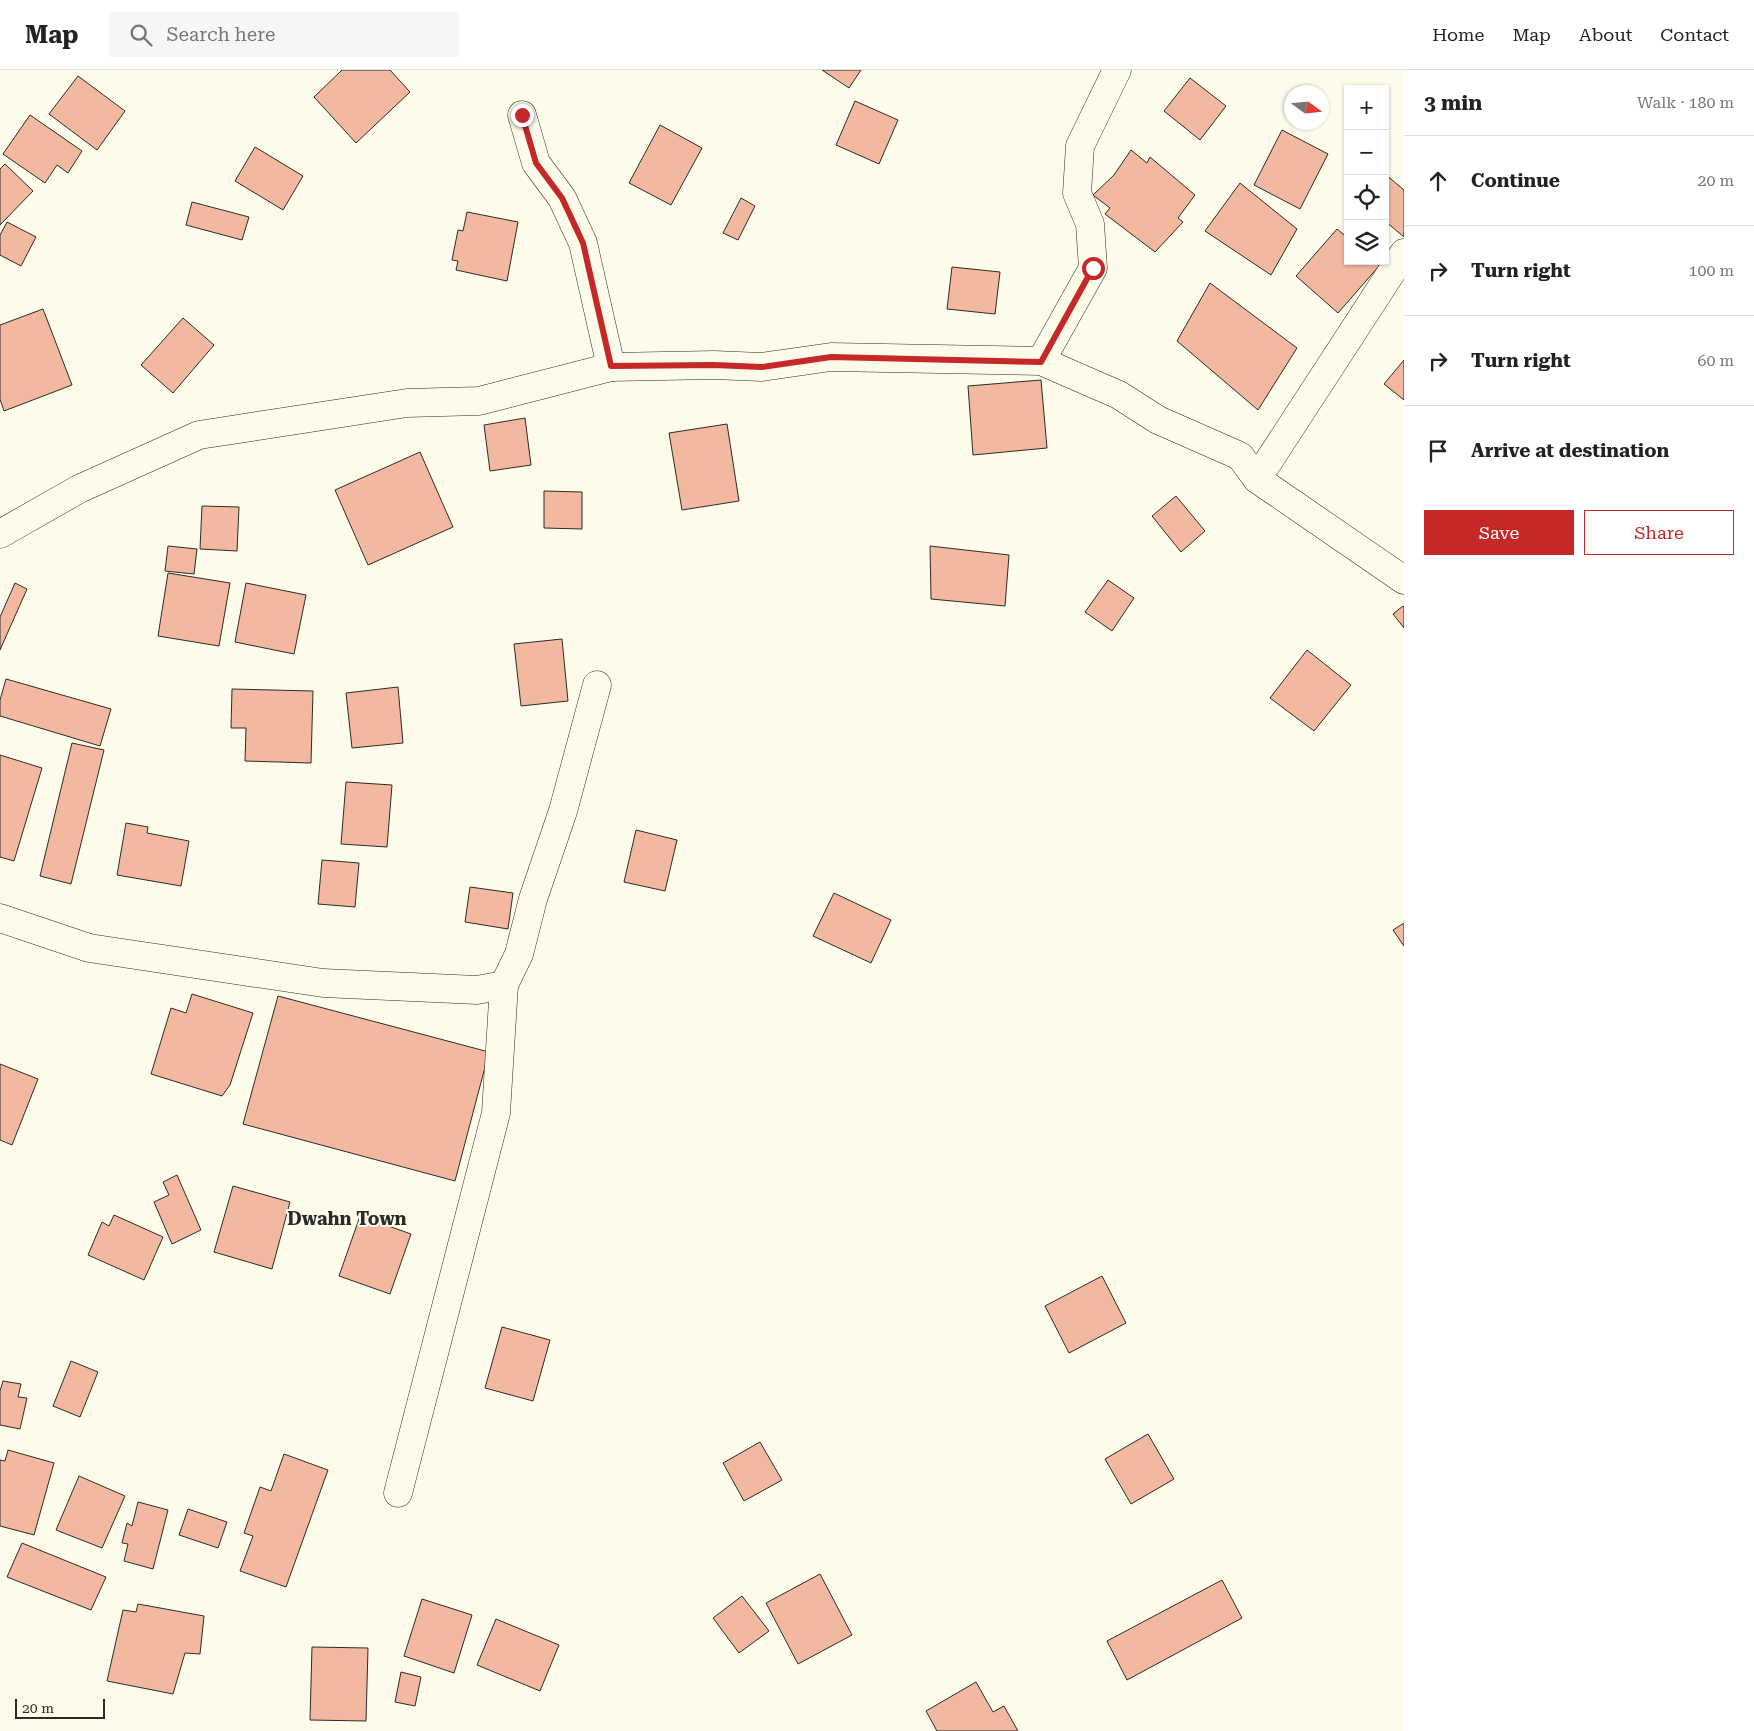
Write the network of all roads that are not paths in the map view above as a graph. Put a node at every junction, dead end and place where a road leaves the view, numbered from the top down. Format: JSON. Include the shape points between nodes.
{"nodes":[{"id":1,"x":1117,"y":70,"type":"edge"},
{"id":2,"x":522,"y":115,"type":"dead end"},
{"id":3,"x":1404,"y":253,"type":"edge"},
{"id":4,"x":1041,"y":362,"type":"junction"},
{"id":5,"x":611,"y":366,"type":"junction"},
{"id":6,"x":1257,"y":479,"type":"junction"},
{"id":7,"x":0,"y":534,"type":"edge"},
{"id":8,"x":1404,"y":580,"type":"edge"},
{"id":9,"x":597,"y":684,"type":"dead end"},
{"id":10,"x":0,"y":918,"type":"edge"},
{"id":11,"x":504,"y":985,"type":"junction"},
{"id":12,"x":398,"y":1493,"type":"dead end"}],
"edges":[{"from":1,"to":4,"type":"street","via":[[1080,146],[1077,193],[1090,224],[1093,268]]},
{"from":2,"to":5,"type":"street","via":[[536,163],[562,198],[583,243]]},
{"from":3,"to":6,"type":"street"},
{"from":4,"to":5,"type":"street","via":[[831,357],[762,367]]},
{"from":4,"to":6,"type":"street","via":[[1119,395],[1158,420],[1240,456]]},
{"from":5,"to":7,"type":"street","via":[[479,400],[407,403],[199,435],[79,489]]},
{"from":6,"to":8,"type":"street"},
{"from":9,"to":11,"type":"street","via":[[563,811],[518,954]]},
{"from":10,"to":11,"type":"street","via":[[89,948],[323,983],[477,990]]},
{"from":11,"to":12,"type":"street","via":[[496,1113]]}]}
